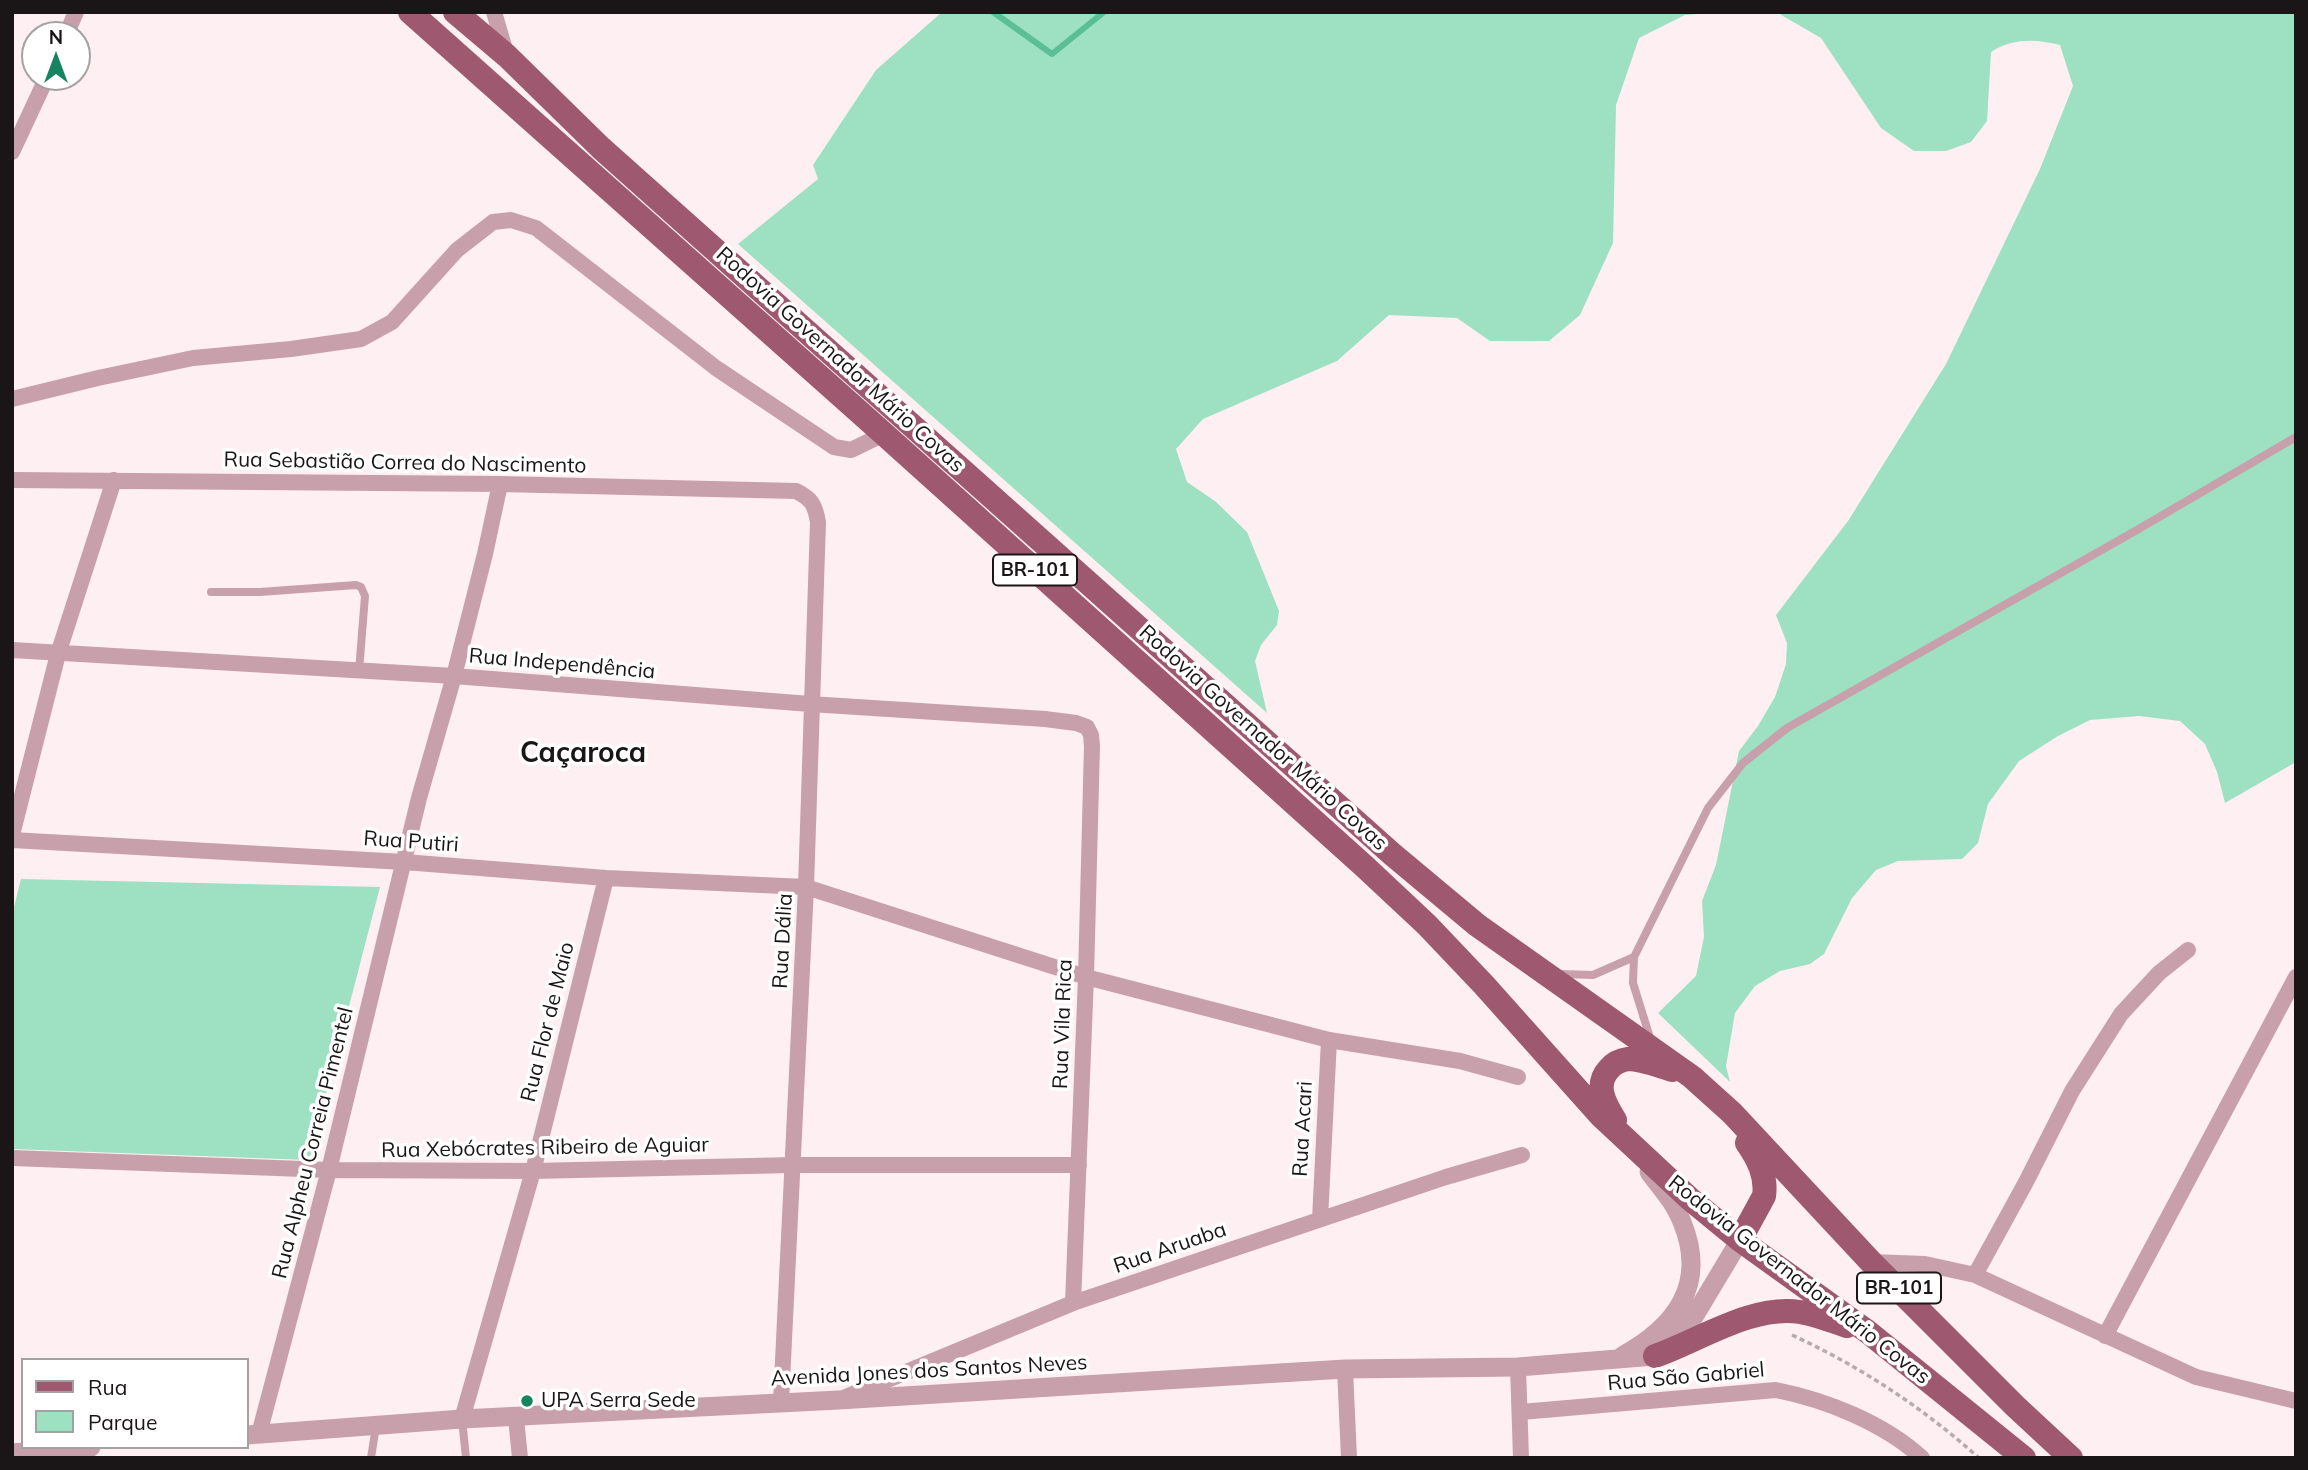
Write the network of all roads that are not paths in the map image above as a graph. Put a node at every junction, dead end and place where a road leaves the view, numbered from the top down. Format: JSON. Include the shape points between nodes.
{"nodes":[{"id":1,"x":455,"y":12,"type":"edge"},
{"id":2,"x":494,"y":12,"type":"edge"},
{"id":3,"x":411,"y":15,"type":"edge"},
{"id":4,"x":507,"y":56,"type":"junction"},
{"id":5,"x":40,"y":91,"type":"edge"},
{"id":6,"x":12,"y":152,"type":"edge"},
{"id":7,"x":12,"y":399,"type":"edge"},
{"id":8,"x":884,"y":433,"type":"junction"},
{"id":9,"x":2296,"y":437,"type":"edge"},
{"id":10,"x":12,"y":480,"type":"edge"},
{"id":11,"x":114,"y":480,"type":"junction"},
{"id":12,"x":500,"y":484,"type":"junction"},
{"id":13,"x":796,"y":491,"type":"joint"},
{"id":14,"x":211,"y":592,"type":"dead end"},
{"id":15,"x":12,"y":650,"type":"edge"},
{"id":16,"x":58,"y":654,"type":"junction"},
{"id":17,"x":359,"y":671,"type":"junction"},
{"id":18,"x":454,"y":676,"type":"junction"},
{"id":19,"x":810,"y":705,"type":"junction"},
{"id":20,"x":1092,"y":746,"type":"joint"},
{"id":21,"x":12,"y":838,"type":"edge"},
{"id":22,"x":404,"y":862,"type":"junction"},
{"id":23,"x":606,"y":877,"type":"junction"},
{"id":24,"x":806,"y":887,"type":"junction"},
{"id":25,"x":2188,"y":950,"type":"dead end"},
{"id":26,"x":1634,"y":957,"type":"junction"},
{"id":27,"x":1538,"y":970,"type":"junction"},
{"id":28,"x":1086,"y":977,"type":"junction"},
{"id":29,"x":2296,"y":977,"type":"edge"},
{"id":30,"x":1329,"y":1040,"type":"junction"},
{"id":31,"x":1655,"y":1050,"type":"junction"},
{"id":32,"x":1518,"y":1077,"type":"dead end"},
{"id":33,"x":1692,"y":1077,"type":"junction"},
{"id":34,"x":1732,"y":1113,"type":"junction"},
{"id":35,"x":1628,"y":1143,"type":"junction"},
{"id":36,"x":1522,"y":1154,"type":"dead end"},
{"id":37,"x":12,"y":1158,"type":"edge"},
{"id":38,"x":1079,"y":1165,"type":"junction"},
{"id":39,"x":793,"y":1166,"type":"junction"},
{"id":40,"x":329,"y":1170,"type":"junction"},
{"id":41,"x":533,"y":1171,"type":"junction"},
{"id":42,"x":1320,"y":1219,"type":"junction"},
{"id":43,"x":1740,"y":1240,"type":"junction"},
{"id":44,"x":1871,"y":1262,"type":"junction"},
{"id":45,"x":1975,"y":1275,"type":"junction"},
{"id":46,"x":1073,"y":1303,"type":"junction"},
{"id":47,"x":1868,"y":1332,"type":"junction"},
{"id":48,"x":2105,"y":1336,"type":"junction"},
{"id":49,"x":1654,"y":1356,"type":"junction"},
{"id":50,"x":1614,"y":1360,"type":"junction"},
{"id":51,"x":1518,"y":1367,"type":"junction"},
{"id":52,"x":1345,"y":1368,"type":"junction"},
{"id":53,"x":839,"y":1400,"type":"junction"},
{"id":54,"x":2296,"y":1401,"type":"edge"},
{"id":55,"x":781,"y":1402,"type":"junction"},
{"id":56,"x":1521,"y":1412,"type":"junction"},
{"id":57,"x":516,"y":1418,"type":"junction"},
{"id":58,"x":462,"y":1419,"type":"junction"},
{"id":59,"x":377,"y":1426,"type":"junction"},
{"id":60,"x":253,"y":1435,"type":"edge"},
{"id":61,"x":64,"y":1449,"type":"edge"},
{"id":62,"x":12,"y":1453,"type":"edge"},
{"id":63,"x":371,"y":1458,"type":"edge"},
{"id":64,"x":466,"y":1458,"type":"edge"},
{"id":65,"x":520,"y":1458,"type":"edge"},
{"id":66,"x":1349,"y":1458,"type":"edge"},
{"id":67,"x":1521,"y":1458,"type":"edge"},
{"id":68,"x":1922,"y":1458,"type":"edge"},
{"id":69,"x":2024,"y":1458,"type":"edge"},
{"id":70,"x":2071,"y":1458,"type":"edge"}],
"edges":[{"from":1,"to":4,"type":"main road","name":"Rodovia Governador Mário Covas","number":"BR-101"},
{"from":2,"to":4,"type":"street"},
{"from":3,"to":8,"type":"main road","name":"Rodovia Governador Mário Covas","number":"BR-101"},
{"from":4,"to":27,"type":"main road","name":"Rodovia Governador Mário Covas","number":"BR-101","via":[[601,148],[1392,853]]},
{"from":5,"to":6,"type":"street"},
{"from":7,"to":8,"type":"street","via":[[193,358],[360,339],[392,322],[457,250],[494,222],[511,220],[536,228],[716,368],[834,447],[851,450]]},
{"from":8,"to":35,"type":"main road","name":"Rodovia Governador Mário Covas","number":"BR-101","via":[[1427,925]]},
{"from":9,"to":26,"type":"lane","via":[[1787,728],[1743,763],[1708,808]]},
{"from":10,"to":11,"type":"street","name":"Rua Sebastião Correa do Nascimento"},
{"from":11,"to":12,"type":"street","name":"Rua Sebastião Correa do Nascimento"},
{"from":11,"to":16,"type":"street"},
{"from":12,"to":13,"type":"street","name":"Rua Sebastião Correa do Nascimento"},
{"from":12,"to":18,"type":"street","name":"Rua Alpheu Correia Pimentel"},
{"from":13,"to":19,"type":"street","name":"Rua Dália","via":[[816,506],[818,522]]},
{"from":14,"to":17,"type":"lane","via":[[361,587],[365,596]]},
{"from":15,"to":16,"type":"street","name":"Rua Independência"},
{"from":16,"to":17,"type":"street","name":"Rua Independência"},
{"from":16,"to":21,"type":"street"},
{"from":17,"to":18,"type":"street","name":"Rua Independência"},
{"from":18,"to":19,"type":"street","name":"Rua Independência"},
{"from":18,"to":22,"type":"street","name":"Rua Alpheu Correia Pimentel"},
{"from":19,"to":20,"type":"street","name":"Rua Independência","via":[[1066,722],[1087,727]]},
{"from":19,"to":24,"type":"street","name":"Rua Dália"},
{"from":20,"to":28,"type":"street","name":"Rua Vila Rica"},
{"from":21,"to":22,"type":"street","name":"Rua Putiri"},
{"from":22,"to":23,"type":"street","name":"Rua Putiri"},
{"from":22,"to":40,"type":"street","name":"Rua Alpheu Correia Pimentel"},
{"from":23,"to":24,"type":"street","name":"Rua Putiri"},
{"from":23,"to":41,"type":"street","name":"Rua Flor de Maio"},
{"from":24,"to":28,"type":"street","name":"Rua Putiri"},
{"from":24,"to":39,"type":"street","name":"Rua Dália"},
{"from":25,"to":45,"type":"street","via":[[2159,972],[2121,1014],[2072,1091]]},
{"from":26,"to":27,"type":"lane","via":[[1593,975]]},
{"from":26,"to":31,"type":"lane","via":[[1633,983]]},
{"from":27,"to":31,"type":"main road","name":"Rodovia Governador Mário Covas","number":"BR-101"},
{"from":28,"to":30,"type":"street","name":"Rua Putiri"},
{"from":28,"to":38,"type":"street","name":"Rua Vila Rica"},
{"from":29,"to":48,"type":"street"},
{"from":30,"to":32,"type":"street","name":"Rua Putiri","via":[[1460,1061]]},
{"from":30,"to":42,"type":"street","name":"Rua Acari"},
{"from":31,"to":33,"type":"main road","name":"Rodovia Governador Mário Covas","number":"BR-101"},
{"from":33,"to":34,"type":"main road","name":"Rodovia Governador Mário Covas","number":"BR-101"},
{"from":33,"to":35,"type":"main road","via":[[1629,1059],[1616,1061],[1606,1071],[1602,1094]]},
{"from":34,"to":43,"type":"main road","via":[[1765,1184],[1764,1196]]},
{"from":34,"to":44,"type":"main road","name":"Rodovia Governador Mário Covas","number":"BR-101"},
{"from":35,"to":43,"type":"main road","name":"Rodovia Governador Mário Covas","number":"BR-101"},
{"from":35,"to":50,"type":"street","name":"Avenida Jones dos Santos Neves","via":[[1673,1203],[1690,1242],[1691,1266],[1675,1314],[1647,1342]]},
{"from":36,"to":42,"type":"street","name":"Rua Aruaba"},
{"from":37,"to":40,"type":"street","name":"Rua Xebócrates Ribeiro de Aguiar"},
{"from":38,"to":39,"type":"street","name":"Rua Xebócrates Ribeiro de Aguiar"},
{"from":38,"to":46,"type":"street","name":"Rua Vila Rica"},
{"from":39,"to":41,"type":"street","name":"Rua Xebócrates Ribeiro de Aguiar"},
{"from":39,"to":55,"type":"street","name":"Rua Dália"},
{"from":40,"to":41,"type":"street","name":"Rua Xebócrates Ribeiro de Aguiar"},
{"from":40,"to":60,"type":"street","name":"Rua Alpheu Correia Pimentel"},
{"from":41,"to":58,"type":"street","name":"Rua Flor de Maio"},
{"from":42,"to":46,"type":"street","name":"Rua Aruaba"},
{"from":43,"to":47,"type":"main road","name":"Rodovia Governador Mário Covas","number":"BR-101"},
{"from":43,"to":49,"type":"street","via":[[1692,1320]]},
{"from":44,"to":45,"type":"street","via":[[1925,1264]]},
{"from":44,"to":70,"type":"main road","name":"Rodovia Governador Mário Covas","number":"BR-101"},
{"from":45,"to":48,"type":"street"},
{"from":46,"to":53,"type":"street","name":"Rua Aruaba"},
{"from":47,"to":49,"type":"main road","via":[[1798,1312],[1769,1312]]},
{"from":47,"to":69,"type":"main road","name":"Rodovia Governador Mário Covas","number":"BR-101"},
{"from":48,"to":54,"type":"street","via":[[2196,1377]]},
{"from":49,"to":50,"type":"street","name":"Avenida Jones dos Santos Neves"},
{"from":50,"to":51,"type":"street","name":"Avenida Jones dos Santos Neves"},
{"from":51,"to":52,"type":"street","name":"Avenida Jones dos Santos Neves"},
{"from":51,"to":56,"type":"street"},
{"from":52,"to":53,"type":"street","name":"Avenida Jones dos Santos Neves"},
{"from":52,"to":66,"type":"street"},
{"from":53,"to":55,"type":"street","name":"Avenida Jones dos Santos Neves"},
{"from":55,"to":57,"type":"street","name":"Avenida Jones dos Santos Neves"},
{"from":56,"to":67,"type":"street"},
{"from":56,"to":68,"type":"street","name":"Rua São Gabriel","via":[[1776,1390],[1844,1410],[1908,1445]]},
{"from":57,"to":58,"type":"street","name":"Avenida Jones dos Santos Neves"},
{"from":57,"to":65,"type":"street"},
{"from":58,"to":59,"type":"street","name":"Avenida Jones dos Santos Neves"},
{"from":58,"to":64,"type":"lane"},
{"from":59,"to":60,"type":"street","name":"Avenida Jones dos Santos Neves"},
{"from":59,"to":63,"type":"lane"},
{"from":61,"to":62,"type":"street"}]}
